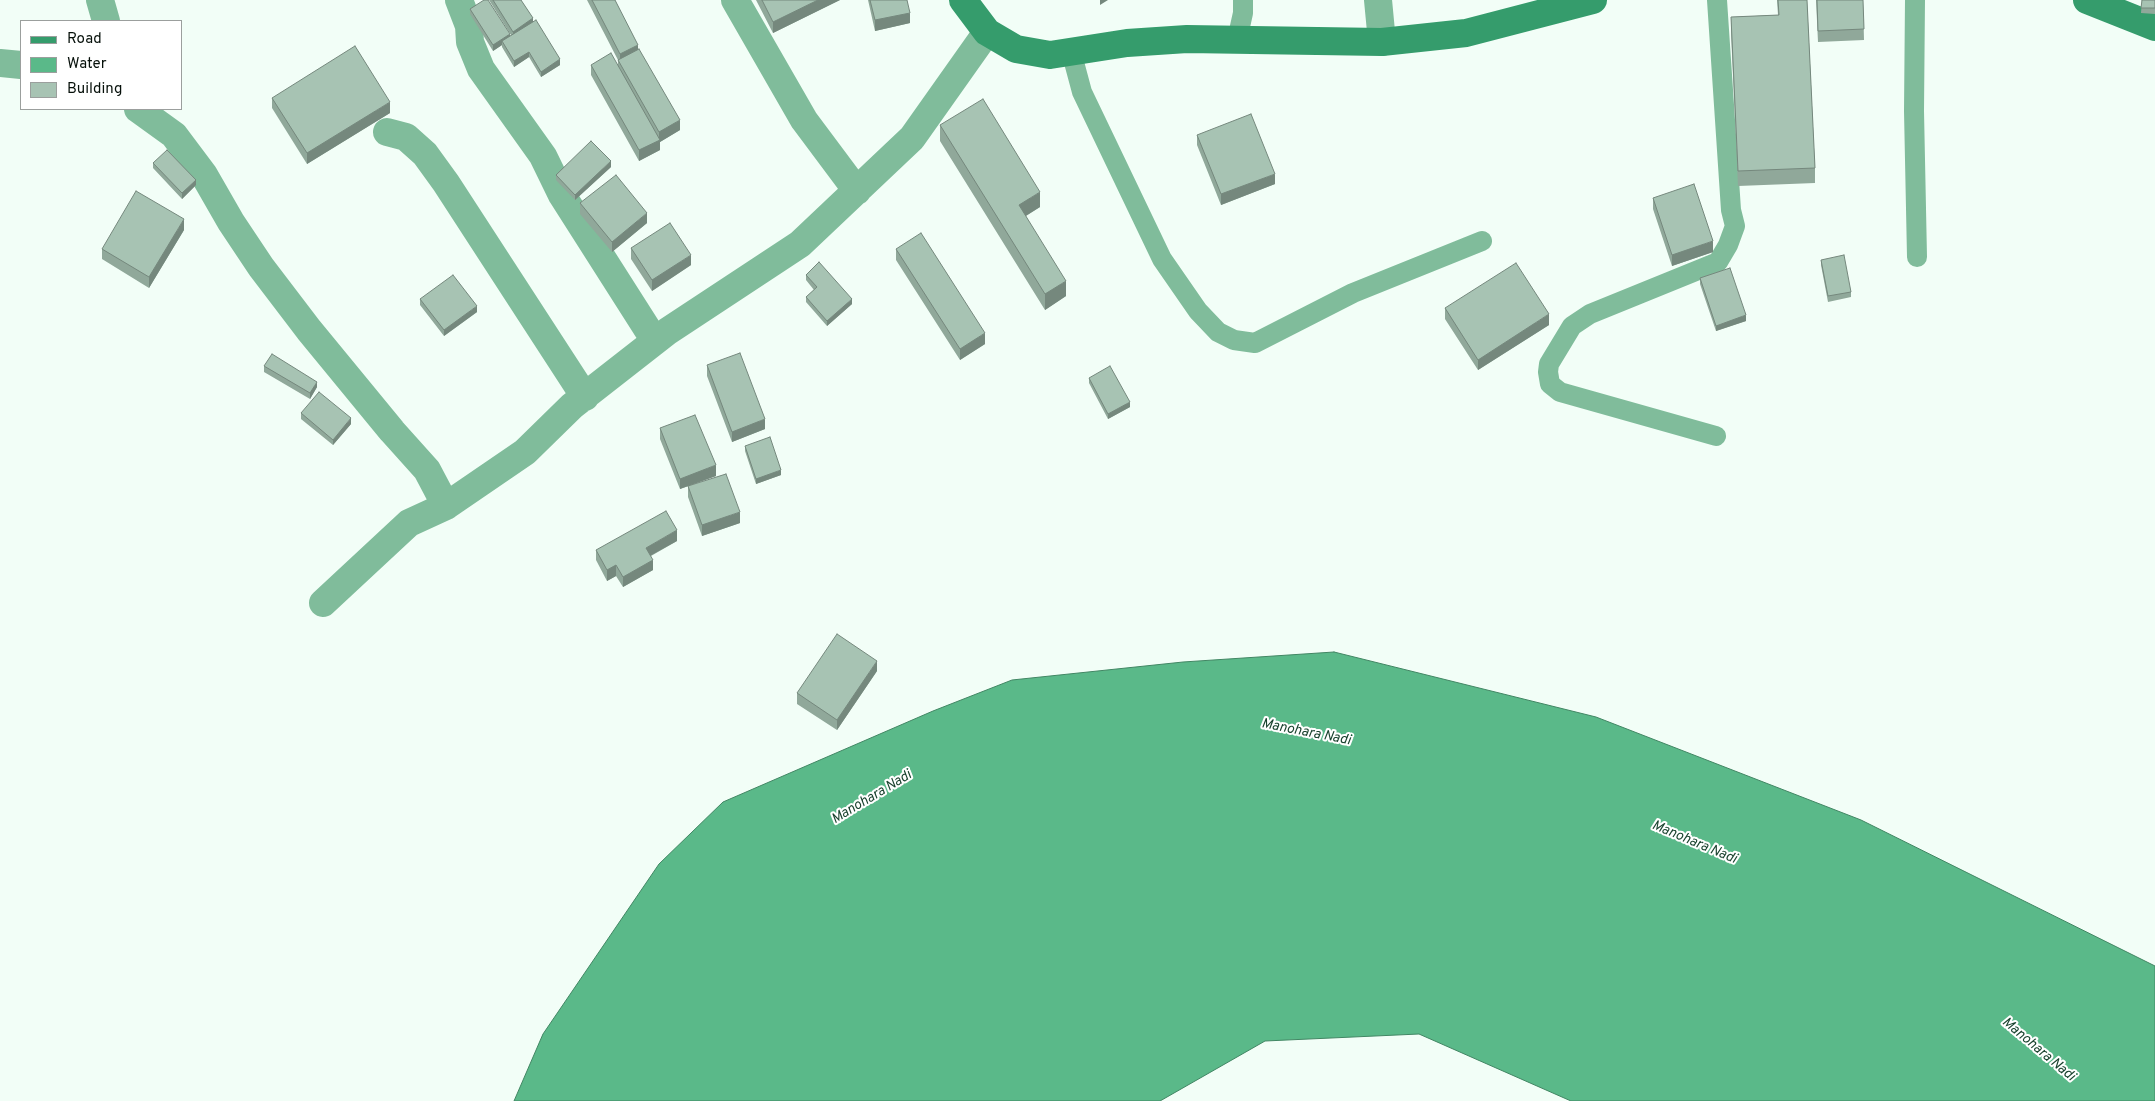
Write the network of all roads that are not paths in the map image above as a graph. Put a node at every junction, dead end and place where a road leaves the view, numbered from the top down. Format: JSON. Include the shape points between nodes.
{"nodes":[{"id":1,"x":100,"y":0,"type":"edge"},
{"id":2,"x":459,"y":0,"type":"edge"},
{"id":3,"x":735,"y":0,"type":"edge"},
{"id":4,"x":963,"y":0,"type":"edge"},
{"id":5,"x":1243,"y":0,"type":"edge"},
{"id":6,"x":1378,"y":0,"type":"edge"},
{"id":7,"x":1593,"y":0,"type":"edge"},
{"id":8,"x":1718,"y":0,"type":"edge"},
{"id":9,"x":1915,"y":0,"type":"edge"},
{"id":10,"x":2087,"y":0,"type":"edge"},
{"id":11,"x":106,"y":20,"type":"edge"},
{"id":12,"x":2155,"y":27,"type":"edge"},
{"id":13,"x":987,"y":32,"type":"junction"},
{"id":14,"x":1237,"y":40,"type":"junction"},
{"id":15,"x":1382,"y":42,"type":"junction"},
{"id":16,"x":1071,"y":52,"type":"junction"},
{"id":17,"x":0,"y":63,"type":"edge"},
{"id":18,"x":20,"y":65,"type":"edge"},
{"id":19,"x":139,"y":110,"type":"edge"},
{"id":20,"x":387,"y":132,"type":"dead end"},
{"id":21,"x":857,"y":191,"type":"junction"},
{"id":22,"x":1482,"y":241,"type":"dead end"},
{"id":23,"x":1917,"y":257,"type":"dead end"},
{"id":24,"x":655,"y":341,"type":"junction"},
{"id":25,"x":585,"y":397,"type":"junction"},
{"id":26,"x":1716,"y":436,"type":"dead end"},
{"id":27,"x":446,"y":506,"type":"junction"},
{"id":28,"x":323,"y":603,"type":"dead end"}],
"edges":[{"from":1,"to":11,"type":"street"},
{"from":2,"to":24,"type":"street","via":[[480,69],[543,156],[562,195]]},
{"from":3,"to":21,"type":"street","via":[[804,120]]},
{"from":4,"to":13,"type":"street"},
{"from":5,"to":14,"type":"lane"},
{"from":6,"to":15,"type":"street"},
{"from":7,"to":15,"type":"street","via":[[1466,33]]},
{"from":8,"to":26,"type":"lane","via":[[1731,210],[1735,226],[1728,245],[1718,262],[1590,314],[1572,326],[1549,364],[1548,372],[1550,384],[1560,392]]},
{"from":9,"to":23,"type":"lane"},
{"from":10,"to":12,"type":"street"},
{"from":13,"to":16,"type":"street","via":[[1016,49],[1050,55]]},
{"from":13,"to":21,"type":"street","via":[[912,138]]},
{"from":14,"to":15,"type":"street"},
{"from":14,"to":16,"type":"street","via":[[1127,43]]},
{"from":16,"to":22,"type":"lane","via":[[1082,92],[1162,259],[1198,311],[1218,332],[1234,340],[1255,343],[1353,292]]},
{"from":17,"to":18,"type":"street"},
{"from":19,"to":27,"type":"street","via":[[174,135],[204,175],[261,267],[392,432],[427,470]]},
{"from":20,"to":25,"type":"street","via":[[406,137],[424,154]]},
{"from":21,"to":24,"type":"street","via":[[800,244]]},
{"from":24,"to":25,"type":"street"},
{"from":25,"to":27,"type":"street","via":[[526,452]]},
{"from":27,"to":28,"type":"street","via":[[409,522]]}]}
